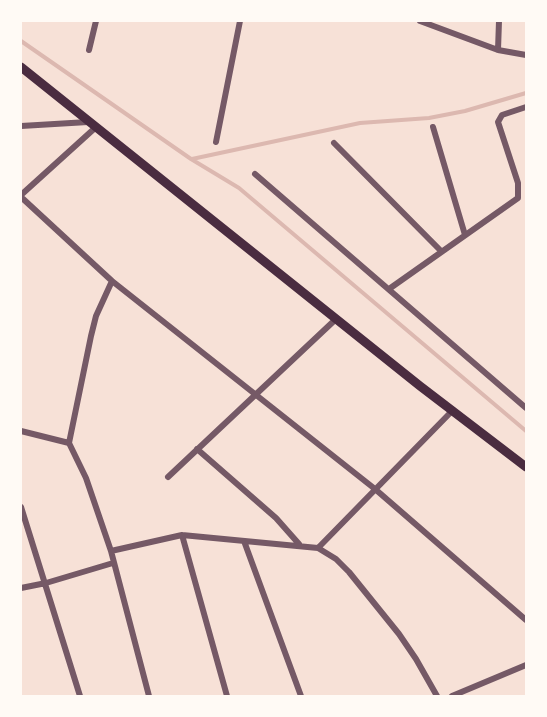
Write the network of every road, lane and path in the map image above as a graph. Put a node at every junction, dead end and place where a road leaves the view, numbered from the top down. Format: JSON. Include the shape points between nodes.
{"nodes":[{"id":1,"x":96,"y":21,"type":"edge"},
{"id":2,"x":240,"y":21,"type":"edge"},
{"id":3,"x":420,"y":21,"type":"edge"},
{"id":4,"x":499,"y":21,"type":"edge"},
{"id":5,"x":89,"y":50,"type":"dead end"},
{"id":6,"x":498,"y":50,"type":"junction"},
{"id":7,"x":526,"y":56,"type":"edge"},
{"id":8,"x":21,"y":67,"type":"edge"},
{"id":9,"x":526,"y":107,"type":"edge"},
{"id":10,"x":92,"y":124,"type":"junction"},
{"id":11,"x":21,"y":126,"type":"edge"},
{"id":12,"x":433,"y":127,"type":"dead end"},
{"id":13,"x":216,"y":142,"type":"dead end"},
{"id":14,"x":333,"y":143,"type":"dead end"},
{"id":15,"x":255,"y":174,"type":"dead end"},
{"id":16,"x":21,"y":196,"type":"edge"},
{"id":17,"x":465,"y":235,"type":"junction"},
{"id":18,"x":441,"y":251,"type":"junction"},
{"id":19,"x":112,"y":281,"type":"junction"},
{"id":20,"x":389,"y":289,"type":"junction"},
{"id":21,"x":336,"y":319,"type":"junction"},
{"id":22,"x":255,"y":393,"type":"junction"},
{"id":23,"x":526,"y":408,"type":"edge"},
{"id":24,"x":453,"y":410,"type":"junction"},
{"id":25,"x":21,"y":431,"type":"edge"},
{"id":26,"x":69,"y":443,"type":"junction"},
{"id":27,"x":197,"y":449,"type":"junction"},
{"id":28,"x":526,"y":467,"type":"edge"},
{"id":29,"x":168,"y":477,"type":"dead end"},
{"id":30,"x":375,"y":489,"type":"junction"},
{"id":31,"x":21,"y":507,"type":"edge"},
{"id":32,"x":182,"y":535,"type":"junction"},
{"id":33,"x":244,"y":541,"type":"junction"},
{"id":34,"x":299,"y":544,"type":"junction"},
{"id":35,"x":318,"y":548,"type":"junction"},
{"id":36,"x":111,"y":551,"type":"junction"},
{"id":37,"x":113,"y":563,"type":"junction"},
{"id":38,"x":46,"y":583,"type":"junction"},
{"id":39,"x":21,"y":588,"type":"edge"},
{"id":40,"x":526,"y":620,"type":"edge"},
{"id":41,"x":526,"y":665,"type":"edge"},
{"id":42,"x":80,"y":696,"type":"edge"},
{"id":43,"x":149,"y":696,"type":"edge"},
{"id":44,"x":226,"y":696,"type":"edge"},
{"id":45,"x":301,"y":696,"type":"edge"},
{"id":46,"x":437,"y":696,"type":"edge"},
{"id":47,"x":452,"y":696,"type":"edge"}],
"edges":[{"from":1,"to":5,"type":"street"},
{"from":2,"to":13,"type":"street"},
{"from":3,"to":6,"type":"street"},
{"from":4,"to":6,"type":"street"},
{"from":6,"to":7,"type":"street"},
{"from":8,"to":10,"type":"main road"},
{"from":9,"to":17,"type":"street","via":[[502,115],[498,122],[518,183],[518,198]]},
{"from":10,"to":11,"type":"street"},
{"from":10,"to":16,"type":"street"},
{"from":10,"to":21,"type":"main road"},
{"from":12,"to":17,"type":"street"},
{"from":14,"to":18,"type":"street"},
{"from":15,"to":20,"type":"street"},
{"from":16,"to":19,"type":"street"},
{"from":17,"to":18,"type":"street"},
{"from":18,"to":20,"type":"street"},
{"from":19,"to":22,"type":"street"},
{"from":19,"to":26,"type":"street","via":[[96,316]]},
{"from":20,"to":23,"type":"street"},
{"from":21,"to":22,"type":"street"},
{"from":21,"to":24,"type":"main road"},
{"from":22,"to":27,"type":"street"},
{"from":22,"to":30,"type":"street"},
{"from":24,"to":28,"type":"main road"},
{"from":24,"to":30,"type":"street"},
{"from":25,"to":26,"type":"street"},
{"from":26,"to":36,"type":"street","via":[[87,478]]},
{"from":27,"to":29,"type":"street"},
{"from":27,"to":34,"type":"street","via":[[276,518]]},
{"from":30,"to":35,"type":"street"},
{"from":30,"to":40,"type":"street"},
{"from":31,"to":38,"type":"street"},
{"from":32,"to":33,"type":"street"},
{"from":32,"to":36,"type":"street"},
{"from":32,"to":44,"type":"street"},
{"from":33,"to":34,"type":"street"},
{"from":33,"to":45,"type":"street"},
{"from":34,"to":35,"type":"street"},
{"from":35,"to":46,"type":"street","via":[[349,572],[392,625]]},
{"from":36,"to":37,"type":"street"},
{"from":37,"to":38,"type":"street"},
{"from":37,"to":43,"type":"street"},
{"from":38,"to":39,"type":"street"},
{"from":38,"to":42,"type":"street"},
{"from":41,"to":47,"type":"street"}]}
